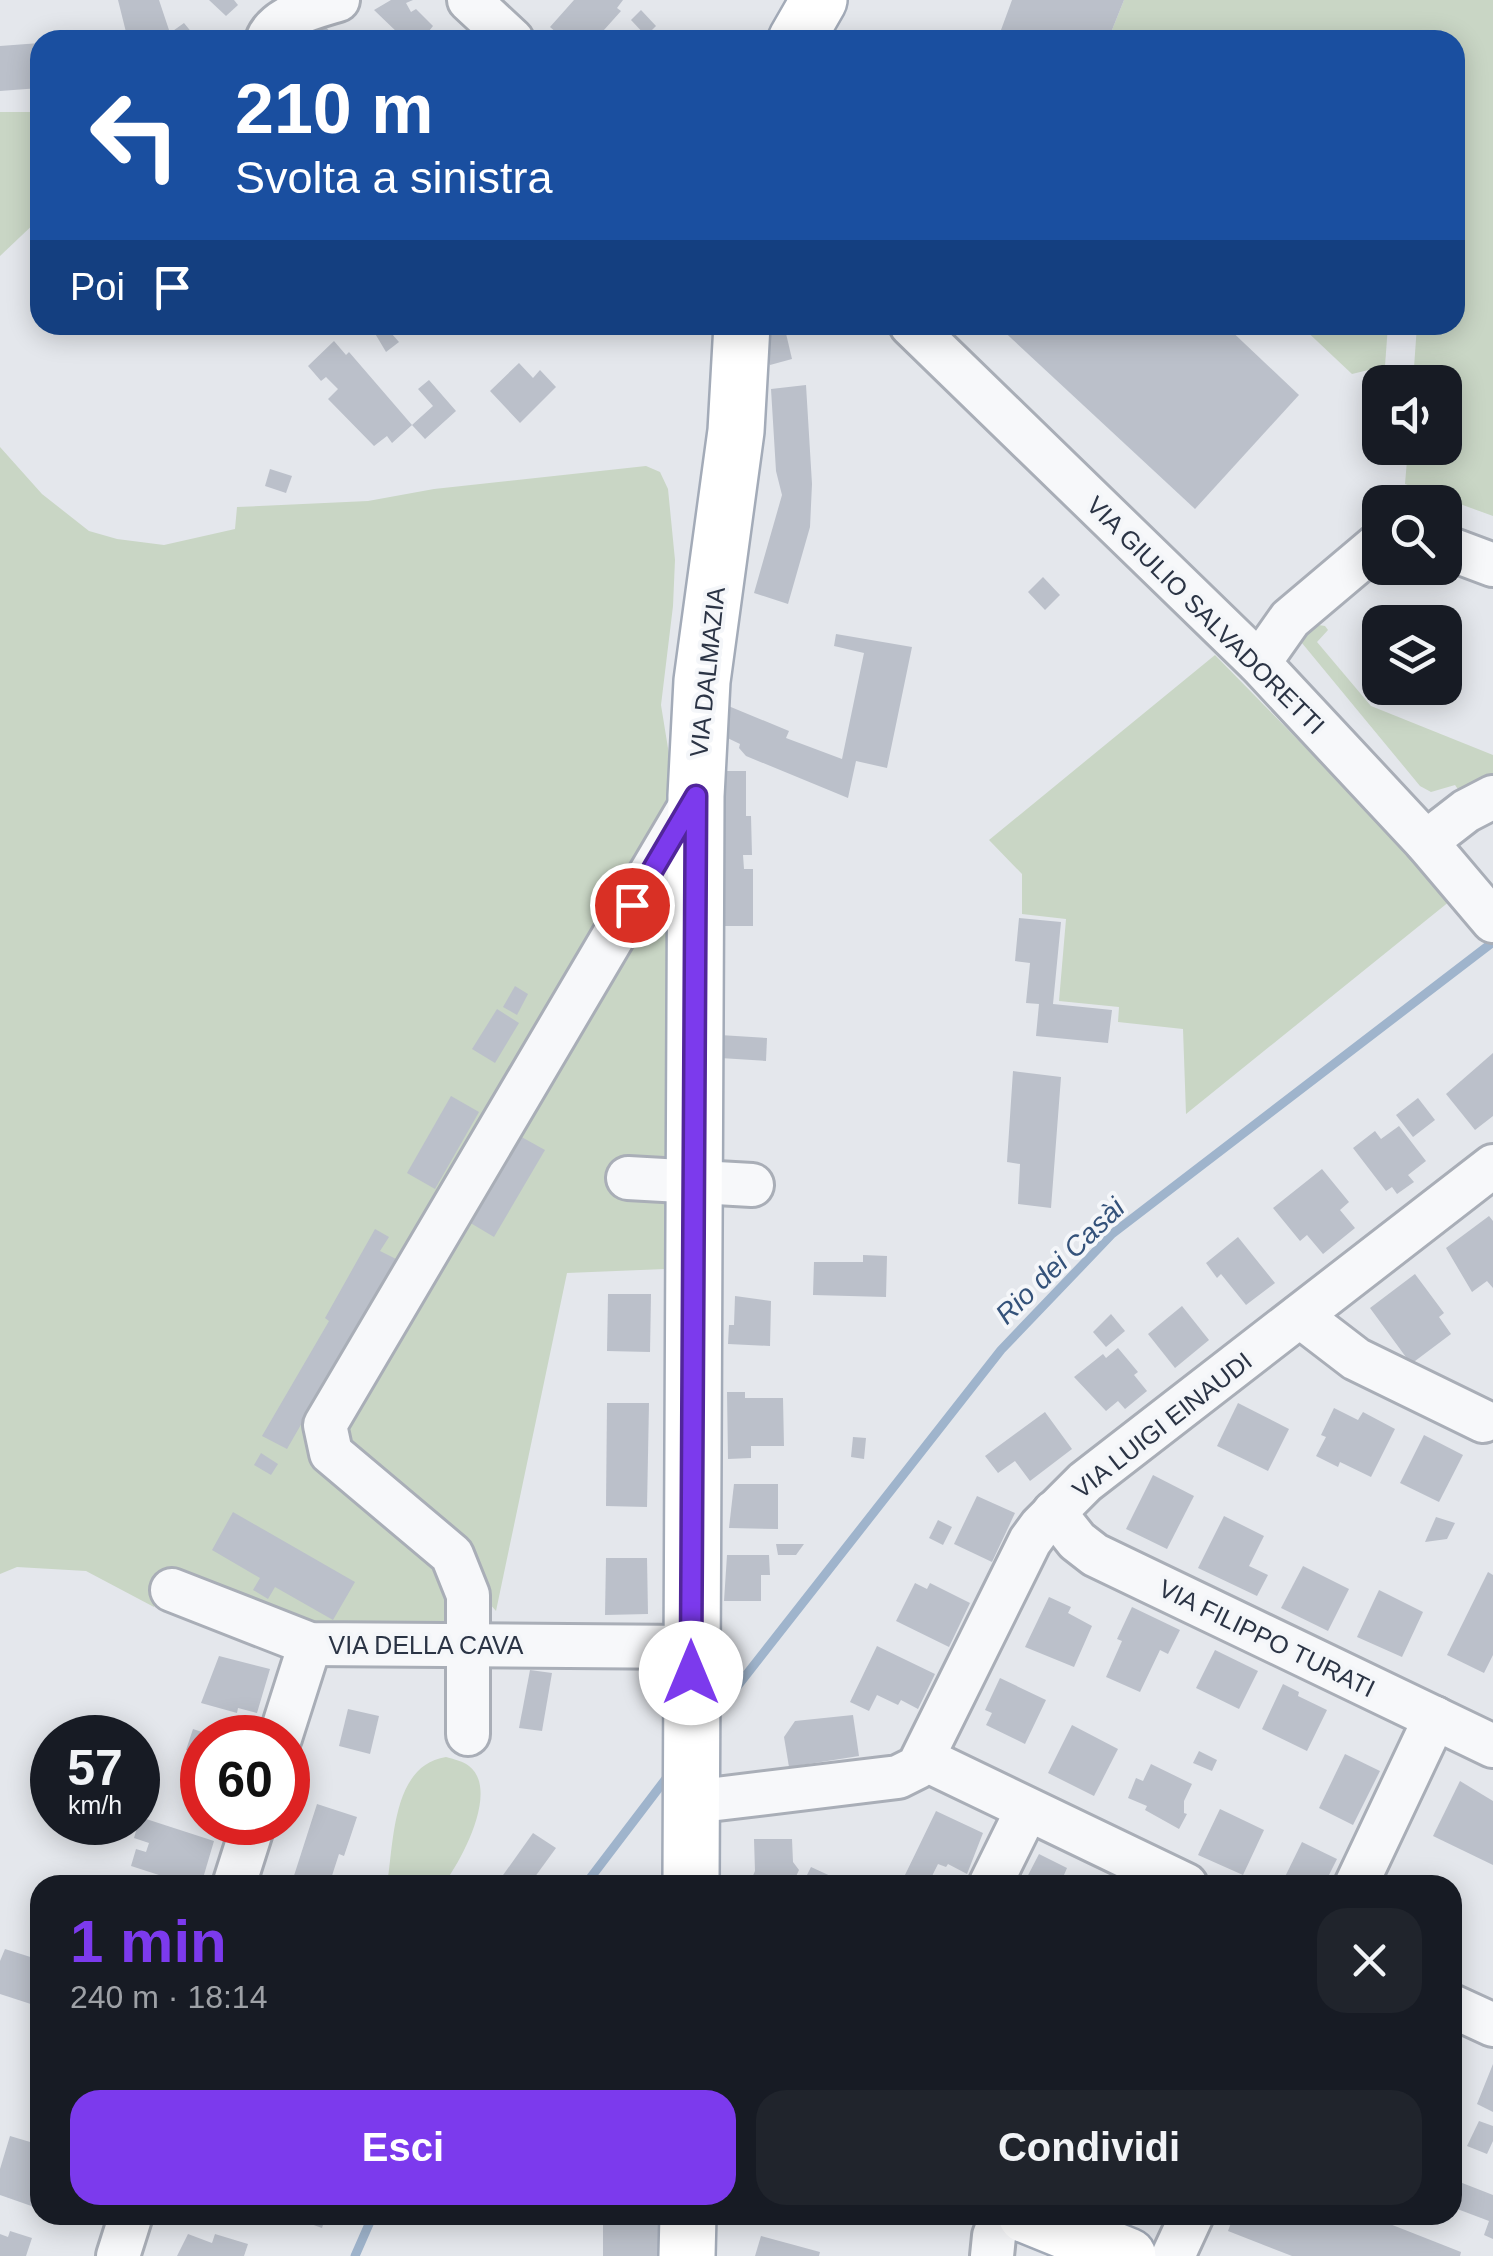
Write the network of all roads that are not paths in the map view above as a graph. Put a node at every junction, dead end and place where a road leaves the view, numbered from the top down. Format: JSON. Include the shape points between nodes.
{"nodes":[{"id":1,"x":338,"y":0,"type":"edge"},
{"id":2,"x":469,"y":0,"type":"edge"},
{"id":3,"x":819,"y":0,"type":"edge"},
{"id":4,"x":272,"y":30,"type":"edge"},
{"id":5,"x":501,"y":30,"type":"edge"},
{"id":6,"x":802,"y":30,"type":"edge"},
{"id":7,"x":921,"y":335,"type":"edge"},
{"id":8,"x":736,"y":337,"type":"edge"},
{"id":9,"x":1462,"y":554,"type":"edge"},
{"id":10,"x":1362,"y":558,"type":"edge"},
{"id":11,"x":1493,"y":565,"type":"edge"},
{"id":12,"x":1258,"y":663,"type":"junction"},
{"id":13,"x":696,"y":796,"type":"junction"},
{"id":14,"x":1493,"y":797,"type":"edge"},
{"id":15,"x":1426,"y":842,"type":"junction"},
{"id":16,"x":1491,"y":918,"type":"edge"},
{"id":17,"x":1493,"y":1166,"type":"edge"},
{"id":18,"x":628,"y":1178,"type":"dead end"},
{"id":19,"x":694,"y":1179,"type":"junction"},
{"id":20,"x":752,"y":1184,"type":"dead end"},
{"id":21,"x":1300,"y":1316,"type":"junction"},
{"id":22,"x":1483,"y":1421,"type":"dead end"},
{"id":23,"x":1054,"y":1512,"type":"junction"},
{"id":24,"x":172,"y":1590,"type":"dead end"},
{"id":25,"x":310,"y":1644,"type":"junction"},
{"id":26,"x":470,"y":1645,"type":"junction"},
{"id":27,"x":691,"y":1647,"type":"junction"},
{"id":28,"x":287,"y":1715,"type":"edge"},
{"id":29,"x":1435,"y":1718,"type":"junction"},
{"id":30,"x":468,"y":1734,"type":"dead end"},
{"id":31,"x":1493,"y":1746,"type":"edge"},
{"id":32,"x":924,"y":1759,"type":"junction"},
{"id":33,"x":691,"y":1766,"type":"junction"},
{"id":34,"x":1028,"y":1810,"type":"junction"},
{"id":35,"x":247,"y":1845,"type":"edge"},
{"id":36,"x":237,"y":1875,"type":"edge"},
{"id":37,"x":691,"y":1875,"type":"edge"},
{"id":38,"x":995,"y":1875,"type":"edge"},
{"id":39,"x":1165,"y":1875,"type":"edge"},
{"id":40,"x":1361,"y":1875,"type":"edge"},
{"id":41,"x":1462,"y":2011,"type":"edge"},
{"id":42,"x":1493,"y":2025,"type":"edge"},
{"id":43,"x":128,"y":2225,"type":"edge"},
{"id":44,"x":688,"y":2225,"type":"edge"},
{"id":45,"x":998,"y":2225,"type":"edge"},
{"id":46,"x":1051,"y":2225,"type":"edge"},
{"id":47,"x":1187,"y":2225,"type":"edge"},
{"id":48,"x":118,"y":2256,"type":"edge"},
{"id":49,"x":687,"y":2256,"type":"edge"},
{"id":50,"x":992,"y":2256,"type":"edge"},
{"id":51,"x":1128,"y":2256,"type":"edge"},
{"id":52,"x":1173,"y":2256,"type":"edge"}],
"edges":[{"from":1,"to":4,"type":"street"},
{"from":2,"to":5,"type":"street"},
{"from":3,"to":6,"type":"main road"},
{"from":7,"to":12,"type":"street","name":"VIA GIULIO SALVADORETTI"},
{"from":8,"to":13,"type":"main road","name":"VIA DALMAZIA","via":[[728,502],[701,696]]},
{"from":9,"to":11,"type":"street"},
{"from":10,"to":12,"type":"street","via":[[1290,619]]},
{"from":12,"to":15,"type":"street","name":"VIA GIULIO SALVADORETTI"},
{"from":13,"to":19,"type":"main road","name":"VIA DALMAZIA"},
{"from":13,"to":26,"type":"street","via":[[324,1425],[331,1453],[452,1555],[468,1596]]},
{"from":14,"to":15,"type":"street"},
{"from":15,"to":16,"type":"street","name":"VIA GIULIO SALVADORETTI"},
{"from":17,"to":21,"type":"street","name":"VIA LUIGI EINAUDI"},
{"from":18,"to":19,"type":"street"},
{"from":19,"to":20,"type":"street"},
{"from":19,"to":27,"type":"main road","name":"VIA DALMAZIA"},
{"from":21,"to":22,"type":"street","via":[[1356,1359]]},
{"from":21,"to":23,"type":"street","name":"VIA LUIGI EINAUDI"},
{"from":23,"to":29,"type":"street","name":"VIA FILIPPO TURATI","via":[[1095,1555]]},
{"from":23,"to":32,"type":"street","name":"VIA LUIGI EINAUDI","via":[[1022,1557]]},
{"from":24,"to":25,"type":"street","name":"VIA DELLA CAVA"},
{"from":25,"to":26,"type":"street","name":"VIA DELLA CAVA"},
{"from":25,"to":28,"type":"street"},
{"from":26,"to":27,"type":"street","name":"VIA DELLA CAVA"},
{"from":26,"to":30,"type":"street"},
{"from":27,"to":33,"type":"main road","name":"VIA DALMAZIA"},
{"from":29,"to":31,"type":"street","name":"VIA FILIPPO TURATI"},
{"from":29,"to":40,"type":"street"},
{"from":32,"to":33,"type":"street","via":[[898,1777]]},
{"from":32,"to":34,"type":"street"},
{"from":33,"to":37,"type":"main road","name":"VIA DALMAZIA"},
{"from":34,"to":38,"type":"street"},
{"from":34,"to":39,"type":"street"},
{"from":35,"to":36,"type":"street"},
{"from":41,"to":42,"type":"street"},
{"from":43,"to":48,"type":"street"},
{"from":44,"to":49,"type":"main road"},
{"from":45,"to":50,"type":"street"},
{"from":46,"to":51,"type":"main road"},
{"from":47,"to":52,"type":"street"}]}
